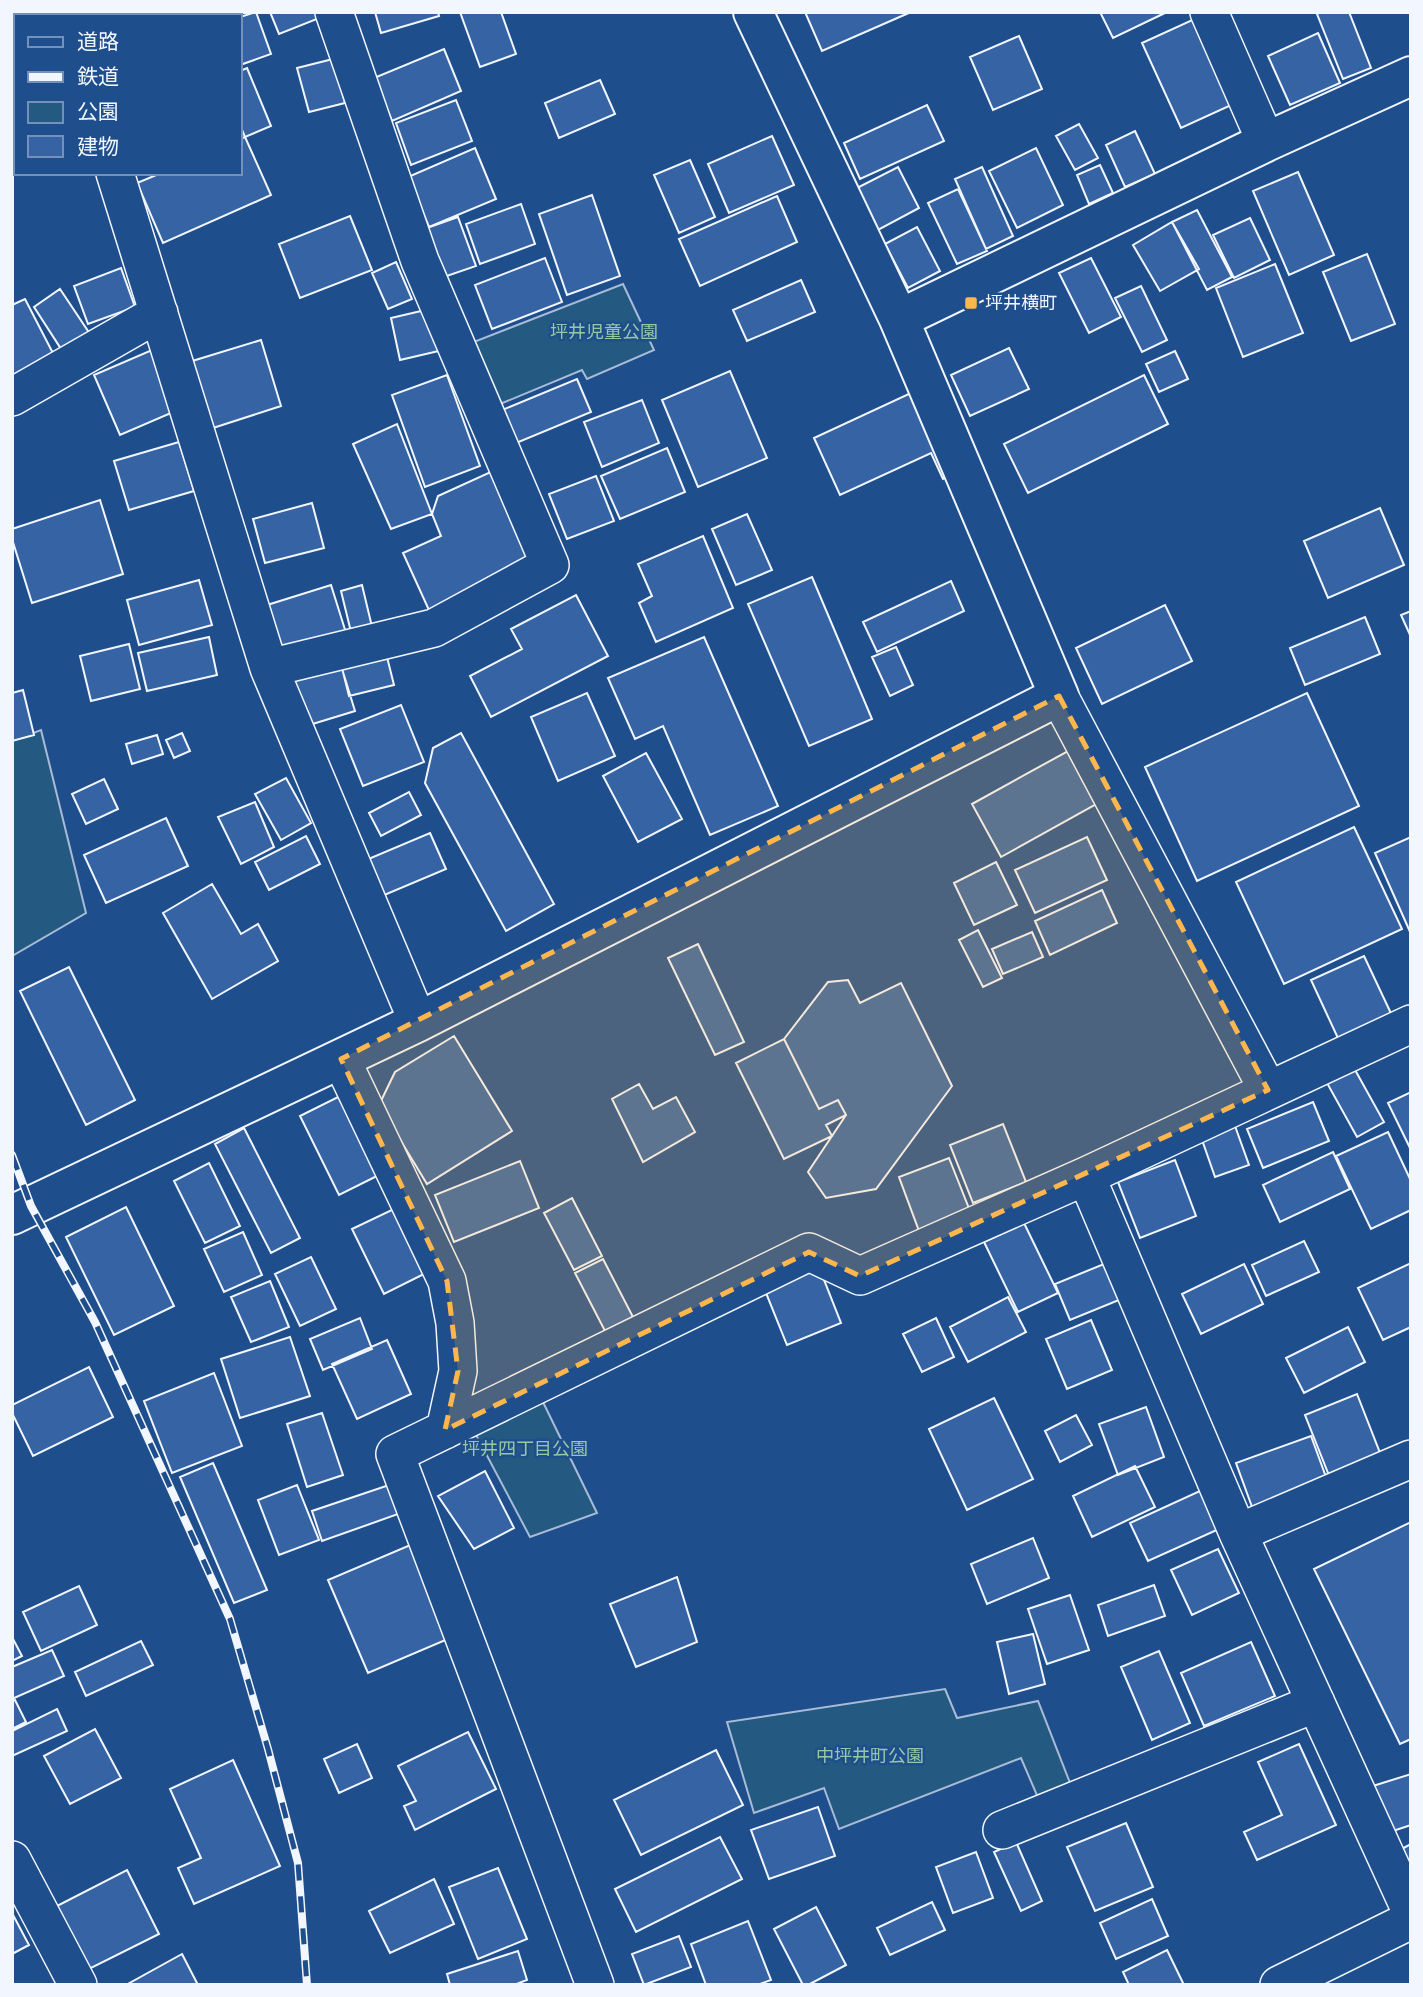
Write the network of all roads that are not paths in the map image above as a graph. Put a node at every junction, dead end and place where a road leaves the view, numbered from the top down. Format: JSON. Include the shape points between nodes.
{"nodes":[{"id":1,"x":334,"y":12,"type":"edge"},
{"id":2,"x":753,"y":12,"type":"edge"},
{"id":3,"x":1209,"y":12,"type":"edge"},
{"id":4,"x":1411,"y":76,"type":"edge"},
{"id":5,"x":1266,"y":142,"type":"junction"},
{"id":6,"x":116,"y":175,"type":"edge"},
{"id":7,"x":159,"y":313,"type":"junction"},
{"id":8,"x":899,"y":319,"type":"junction"},
{"id":9,"x":12,"y":397,"type":"edge"},
{"id":10,"x":269,"y":667,"type":"junction"},
{"id":11,"x":1059,"y":696,"type":"junction"},
{"id":12,"x":418,"y":1022,"type":"junction"},
{"id":13,"x":1411,"y":1024,"type":"edge"},
{"id":14,"x":341,"y":1059,"type":"junction"},
{"id":15,"x":1268,"y":1090,"type":"junction"},
{"id":16,"x":1086,"y":1176,"type":"junction"},
{"id":17,"x":12,"y":1216,"type":"edge"},
{"id":18,"x":445,"y":1430,"type":"junction"},
{"id":19,"x":1411,"y":1459,"type":"edge"},
{"id":20,"x":1238,"y":1532,"type":"junction"},
{"id":21,"x":1316,"y":1703,"type":"junction"},
{"id":22,"x":1002,"y":1830,"type":"dead end"},
{"id":23,"x":12,"y":1860,"type":"edge"},
{"id":24,"x":1411,"y":1911,"type":"edge"},
{"id":25,"x":1411,"y":1920,"type":"edge"},
{"id":26,"x":78,"y":1985,"type":"edge"},
{"id":27,"x":595,"y":1985,"type":"edge"},
{"id":28,"x":1279,"y":1985,"type":"edge"}],
"edges":[{"from":1,"to":10,"type":"street","via":[[419,261],[550,565],[434,628]]},
{"from":2,"to":8,"type":"street"},
{"from":3,"to":5,"type":"street"},
{"from":4,"to":5,"type":"street"},
{"from":5,"to":8,"type":"street"},
{"from":6,"to":7,"type":"street"},
{"from":7,"to":9,"type":"street"},
{"from":7,"to":10,"type":"street"},
{"from":8,"to":11,"type":"street"},
{"from":10,"to":12,"type":"street"},
{"from":11,"to":12,"type":"street"},
{"from":11,"to":15,"type":"street"},
{"from":12,"to":14,"type":"street"},
{"from":13,"to":15,"type":"street"},
{"from":14,"to":17,"type":"street"},
{"from":14,"to":18,"type":"street","via":[[447,1281],[458,1371]]},
{"from":15,"to":16,"type":"street"},
{"from":16,"to":18,"type":"street","via":[[860,1276],[809,1252]]},
{"from":16,"to":20,"type":"street"},
{"from":18,"to":27,"type":"street","via":[[395,1454]]},
{"from":19,"to":20,"type":"street"},
{"from":20,"to":21,"type":"street"},
{"from":21,"to":22,"type":"street"},
{"from":21,"to":24,"type":"street"},
{"from":23,"to":26,"type":"street"},
{"from":25,"to":28,"type":"street"}]}
